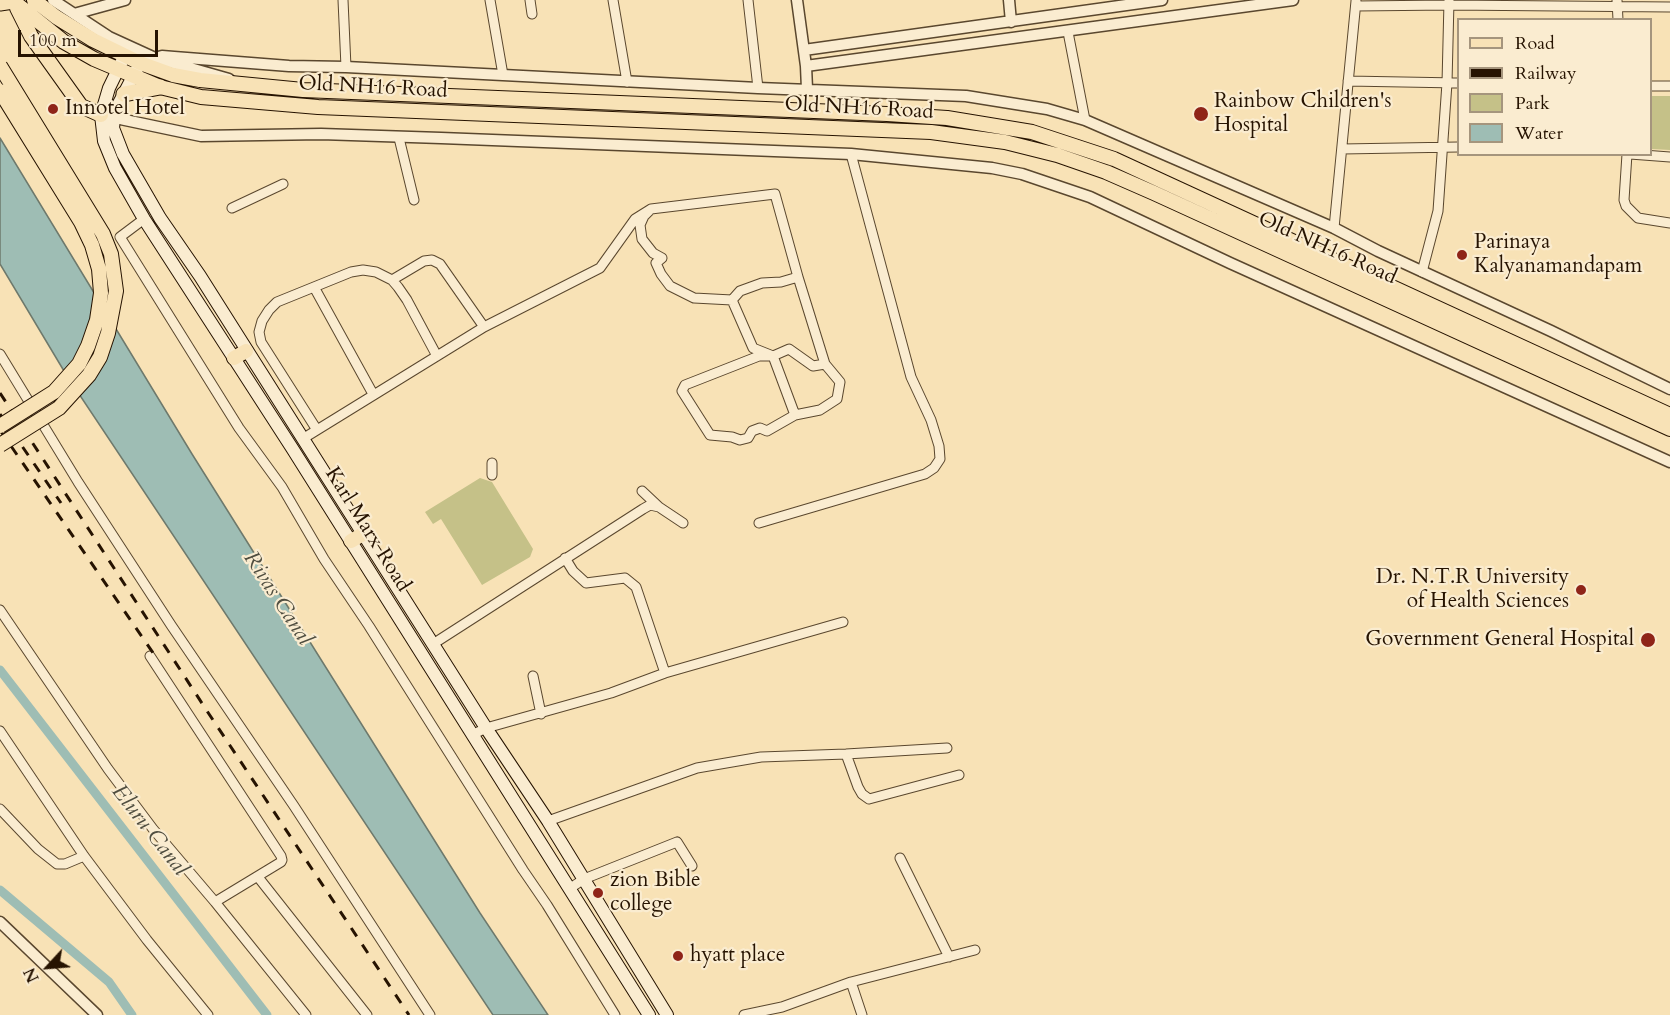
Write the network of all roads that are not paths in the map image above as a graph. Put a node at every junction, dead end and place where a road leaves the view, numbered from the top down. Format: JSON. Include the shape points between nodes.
{"nodes":[{"id":1,"x":13,"y":0,"type":"edge"},
{"id":2,"x":34,"y":0,"type":"edge"},
{"id":3,"x":53,"y":0,"type":"edge"},
{"id":4,"x":125,"y":0,"type":"edge"},
{"id":5,"x":343,"y":0,"type":"edge"},
{"id":6,"x":490,"y":0,"type":"edge"},
{"id":7,"x":530,"y":0,"type":"edge"},
{"id":8,"x":613,"y":0,"type":"edge"},
{"id":9,"x":748,"y":0,"type":"edge"},
{"id":10,"x":797,"y":0,"type":"edge"},
{"id":11,"x":1009,"y":0,"type":"edge"},
{"id":12,"x":1162,"y":0,"type":"edge"},
{"id":13,"x":1293,"y":0,"type":"edge"},
{"id":14,"x":1449,"y":2,"type":"edge"},
{"id":15,"x":0,"y":3,"type":"edge"},
{"id":16,"x":1356,"y":3,"type":"edge"},
{"id":17,"x":1617,"y":3,"type":"edge"},
{"id":18,"x":1670,"y":7,"type":"edge"},
{"id":19,"x":1078,"y":12,"type":"junction"},
{"id":20,"x":74,"y":14,"type":"junction"},
{"id":21,"x":532,"y":14,"type":"dead end"},
{"id":22,"x":1618,"y":18,"type":"edge"},
{"id":23,"x":1011,"y":22,"type":"junction"},
{"id":24,"x":1080,"y":30,"type":"junction"},
{"id":25,"x":1068,"y":32,"type":"junction"},
{"id":26,"x":804,"y":50,"type":"junction"},
{"id":27,"x":125,"y":55,"type":"junction"},
{"id":28,"x":155,"y":58,"type":"junction"},
{"id":29,"x":140,"y":63,"type":"junction"},
{"id":30,"x":0,"y":66,"type":"edge"},
{"id":31,"x":806,"y":66,"type":"junction"},
{"id":32,"x":346,"y":67,"type":"junction"},
{"id":33,"x":117,"y":69,"type":"junction"},
{"id":34,"x":503,"y":75,"type":"junction"},
{"id":35,"x":134,"y":77,"type":"junction"},
{"id":36,"x":1348,"y":81,"type":"junction"},
{"id":37,"x":627,"y":82,"type":"junction"},
{"id":38,"x":1447,"y":83,"type":"junction"},
{"id":39,"x":1457,"y":83,"type":"edge"},
{"id":40,"x":253,"y":86,"type":"junction"},
{"id":41,"x":1652,"y":86,"type":"edge"},
{"id":42,"x":1670,"y":86,"type":"edge"},
{"id":43,"x":160,"y":87,"type":"junction"},
{"id":44,"x":758,"y":88,"type":"junction"},
{"id":45,"x":807,"y":89,"type":"junction"},
{"id":46,"x":0,"y":92,"type":"edge"},
{"id":47,"x":124,"y":94,"type":"junction"},
{"id":48,"x":107,"y":117,"type":"junction"},
{"id":49,"x":1084,"y":120,"type":"junction"},
{"id":50,"x":399,"y":138,"type":"junction"},
{"id":51,"x":1442,"y":147,"type":"junction"},
{"id":52,"x":1457,"y":147,"type":"edge"},
{"id":53,"x":1342,"y":149,"type":"junction"},
{"id":54,"x":851,"y":154,"type":"junction"},
{"id":55,"x":1628,"y":156,"type":"edge"},
{"id":56,"x":1652,"y":156,"type":"edge"},
{"id":57,"x":1670,"y":157,"type":"edge"},
{"id":58,"x":283,"y":184,"type":"dead end"},
{"id":59,"x":414,"y":200,"type":"dead end"},
{"id":60,"x":232,"y":208,"type":"dead end"},
{"id":61,"x":651,"y":209,"type":"junction"},
{"id":62,"x":144,"y":219,"type":"junction"},
{"id":63,"x":1670,"y":223,"type":"edge"},
{"id":64,"x":1334,"y":228,"type":"junction"},
{"id":65,"x":1422,"y":272,"type":"junction"},
{"id":66,"x":798,"y":277,"type":"junction"},
{"id":67,"x":392,"y":280,"type":"junction"},
{"id":68,"x":314,"y":287,"type":"junction"},
{"id":69,"x":732,"y":300,"type":"junction"},
{"id":70,"x":484,"y":327,"type":"junction"},
{"id":71,"x":246,"y":351,"type":"junction"},
{"id":72,"x":0,"y":354,"type":"edge"},
{"id":73,"x":437,"y":356,"type":"junction"},
{"id":74,"x":773,"y":356,"type":"junction"},
{"id":75,"x":234,"y":358,"type":"junction"},
{"id":76,"x":825,"y":364,"type":"junction"},
{"id":77,"x":1670,"y":389,"type":"edge"},
{"id":78,"x":373,"y":394,"type":"junction"},
{"id":79,"x":795,"y":415,"type":"junction"},
{"id":80,"x":1670,"y":415,"type":"edge"},
{"id":81,"x":0,"y":426,"type":"edge"},
{"id":82,"x":1670,"y":429,"type":"edge"},
{"id":83,"x":317,"y":430,"type":"junction"},
{"id":84,"x":304,"y":438,"type":"junction"},
{"id":85,"x":0,"y":445,"type":"edge"},
{"id":86,"x":1670,"y":462,"type":"edge"},
{"id":87,"x":492,"y":463,"type":"dead end"},
{"id":88,"x":492,"y":475,"type":"dead end"},
{"id":89,"x":642,"y":491,"type":"dead end"},
{"id":90,"x":659,"y":507,"type":"junction"},
{"id":91,"x":683,"y":523,"type":"dead end"},
{"id":92,"x":759,"y":523,"type":"dead end"},
{"id":93,"x":357,"y":538,"type":"junction"},
{"id":94,"x":565,"y":558,"type":"junction"},
{"id":95,"x":0,"y":610,"type":"edge"},
{"id":96,"x":843,"y":622,"type":"dead end"},
{"id":97,"x":433,"y":644,"type":"junction"},
{"id":98,"x":150,"y":656,"type":"dead end"},
{"id":99,"x":665,"y":673,"type":"junction"},
{"id":100,"x":533,"y":676,"type":"dead end"},
{"id":101,"x":541,"y":714,"type":"junction"},
{"id":102,"x":486,"y":728,"type":"junction"},
{"id":103,"x":0,"y":731,"type":"edge"},
{"id":104,"x":472,"y":735,"type":"junction"},
{"id":105,"x":946,"y":747,"type":"dead end"},
{"id":106,"x":846,"y":754,"type":"junction"},
{"id":107,"x":959,"y":775,"type":"dead end"},
{"id":108,"x":0,"y":809,"type":"edge"},
{"id":109,"x":548,"y":821,"type":"junction"},
{"id":110,"x":84,"y":856,"type":"junction"},
{"id":111,"x":900,"y":858,"type":"dead end"},
{"id":112,"x":692,"y":866,"type":"dead end"},
{"id":113,"x":258,"y":877,"type":"junction"},
{"id":114,"x":584,"y":879,"type":"junction"},
{"id":115,"x":569,"y":889,"type":"junction"},
{"id":116,"x":214,"y":902,"type":"junction"},
{"id":117,"x":0,"y":921,"type":"edge"},
{"id":118,"x":975,"y":950,"type":"dead end"},
{"id":119,"x":949,"y":957,"type":"junction"},
{"id":120,"x":851,"y":982,"type":"junction"},
{"id":121,"x":783,"y":1011,"type":"edge"},
{"id":122,"x":96,"y":1015,"type":"edge"},
{"id":123,"x":208,"y":1015,"type":"edge"},
{"id":124,"x":306,"y":1015,"type":"edge"},
{"id":125,"x":367,"y":1015,"type":"edge"},
{"id":126,"x":430,"y":1015,"type":"edge"},
{"id":127,"x":615,"y":1015,"type":"edge"},
{"id":128,"x":649,"y":1015,"type":"edge"},
{"id":129,"x":667,"y":1015,"type":"edge"},
{"id":130,"x":744,"y":1015,"type":"edge"},
{"id":131,"x":862,"y":1015,"type":"edge"}],
"edges":[{"from":1,"to":15,"type":"highway"},
{"from":1,"to":33,"type":"main road","name":"Old NH16 Road","via":[[64,42]]},
{"from":1,"to":48,"type":"main road","via":[[31,36],[81,106]]},
{"from":2,"to":27,"type":"main road","name":"Old NH16 Road","via":[[93,40]]},
{"from":3,"to":20,"type":"street"},
{"from":4,"to":20,"type":"street"},
{"from":5,"to":32,"type":"street"},
{"from":6,"to":34,"type":"street"},
{"from":7,"to":21,"type":"street"},
{"from":8,"to":37,"type":"street"},
{"from":9,"to":44,"type":"street"},
{"from":10,"to":26,"type":"street"},
{"from":11,"to":23,"type":"street"},
{"from":12,"to":19,"type":"street"},
{"from":13,"to":24,"type":"street"},
{"from":14,"to":16,"type":"street"},
{"from":14,"to":17,"type":"street"},
{"from":14,"to":38,"type":"street"},
{"from":16,"to":36,"type":"street"},
{"from":17,"to":18,"type":"street"},
{"from":17,"to":22,"type":"street"},
{"from":19,"to":23,"type":"street"},
{"from":19,"to":24,"type":"street"},
{"from":20,"to":28,"type":"street","via":[[109,37]]},
{"from":23,"to":26,"type":"street"},
{"from":24,"to":25,"type":"street"},
{"from":25,"to":31,"type":"street"},
{"from":25,"to":49,"type":"street"},
{"from":26,"to":31,"type":"street"},
{"from":27,"to":29,"type":"main road","name":"Old NH16 Road"},
{"from":27,"to":33,"type":"main road","name":"Karl Marx Road"},
{"from":28,"to":32,"type":"street"},
{"from":28,"to":40,"type":"street"},
{"from":29,"to":35,"type":"main road"},
{"from":29,"to":40,"type":"main road","name":"Old NH16 Road","via":[[173,75]]},
{"from":30,"to":85,"type":"main road","bridge":true,"via":[[104,234],[116,291],[108,333],[89,375],[59,408]]},
{"from":31,"to":45,"type":"street"},
{"from":32,"to":34,"type":"street"},
{"from":33,"to":35,"type":"main road","name":"Old NH16 Road"},
{"from":33,"to":48,"type":"main road","name":"Karl Marx Road","via":[[109,88]]},
{"from":34,"to":37,"type":"street"},
{"from":35,"to":43,"type":"main road","name":"Old NH16 Road"},
{"from":35,"to":47,"type":"main road"},
{"from":36,"to":38,"type":"street"},
{"from":36,"to":53,"type":"street"},
{"from":37,"to":44,"type":"street"},
{"from":38,"to":39,"type":"street"},
{"from":38,"to":51,"type":"street"},
{"from":40,"to":80,"type":"main road","name":"Old NH16 Road","via":[[887,114],[947,118],[1032,132],[1114,159]]},
{"from":41,"to":42,"type":"street"},
{"from":43,"to":47,"type":"highway"},
{"from":43,"to":82,"type":"main road","name":"Old NH16 Road","via":[[201,98],[318,107],[931,132],[1005,142],[1057,154],[1107,172]]},
{"from":44,"to":45,"type":"street"},
{"from":45,"to":49,"type":"street","via":[[966,96],[1036,107]]},
{"from":46,"to":81,"type":"main road","bridge":true,"via":[[92,244],[100,293],[97,320],[79,364],[54,392]]},
{"from":47,"to":48,"type":"main road"},
{"from":48,"to":50,"type":"street","via":[[201,136],[321,134]]},
{"from":48,"to":62,"type":"main road","name":"Karl Marx Road","via":[[104,141]]},
{"from":48,"to":71,"type":"main road","name":"Karl Marx Road","via":[[160,218]]},
{"from":49,"to":64,"type":"street"},
{"from":50,"to":54,"type":"street"},
{"from":50,"to":59,"type":"street"},
{"from":51,"to":52,"type":"street"},
{"from":51,"to":53,"type":"street"},
{"from":51,"to":65,"type":"street","via":[[1438,212]]},
{"from":53,"to":64,"type":"street"},
{"from":54,"to":86,"type":"street","via":[[992,168],[1090,197]]},
{"from":54,"to":92,"type":"street","via":[[911,377],[934,429],[940,459],[925,474]]},
{"from":55,"to":63,"type":"street","via":[[1626,207],[1638,218]]},
{"from":56,"to":57,"type":"street"},
{"from":58,"to":60,"type":"street"},
{"from":61,"to":66,"type":"street","via":[[775,194]]},
{"from":61,"to":69,"type":"street","via":[[640,225],[642,239],[662,258],[656,263],[670,286],[694,298]]},
{"from":61,"to":70,"type":"street","via":[[635,219],[600,268]]},
{"from":62,"to":75,"type":"main road","name":"Karl Marx Road"},
{"from":62,"to":127,"type":"street","via":[[120,237]]},
{"from":64,"to":65,"type":"street"},
{"from":65,"to":77,"type":"street"},
{"from":66,"to":69,"type":"street","via":[[762,283],[740,291]]},
{"from":66,"to":76,"type":"street"},
{"from":67,"to":68,"type":"street","via":[[363,270]]},
{"from":67,"to":70,"type":"street","via":[[424,261],[440,264]]},
{"from":67,"to":73,"type":"street"},
{"from":68,"to":78,"type":"street"},
{"from":68,"to":83,"type":"street","via":[[277,302],[262,321],[260,332],[269,356]]},
{"from":69,"to":74,"type":"street","via":[[753,348]]},
{"from":70,"to":73,"type":"street"},
{"from":71,"to":75,"type":"main road"},
{"from":71,"to":84,"type":"main road","name":"Karl Marx Road"},
{"from":72,"to":126,"type":"street","via":[[171,625]]},
{"from":73,"to":78,"type":"street"},
{"from":74,"to":76,"type":"street","via":[[789,349],[813,366]]},
{"from":74,"to":79,"type":"street"},
{"from":74,"to":79,"type":"street","via":[[759,356],[685,385],[682,391],[710,435],[740,440],[752,431],[767,431]]},
{"from":75,"to":93,"type":"main road","name":"Karl Marx Road"},
{"from":76,"to":79,"type":"street","via":[[840,382],[837,399],[820,410]]},
{"from":78,"to":83,"type":"street"},
{"from":83,"to":84,"type":"street"},
{"from":84,"to":93,"type":"main road","name":"Karl Marx Road"},
{"from":87,"to":88,"type":"street"},
{"from":89,"to":90,"type":"street"},
{"from":90,"to":91,"type":"street"},
{"from":90,"to":94,"type":"street","via":[[643,508]]},
{"from":93,"to":97,"type":"main road","name":"Karl Marx Road"},
{"from":93,"to":104,"type":"main road","name":"Karl Marx Road"},
{"from":94,"to":97,"type":"street"},
{"from":94,"to":99,"type":"street","via":[[586,583],[625,578],[636,587]]},
{"from":95,"to":116,"type":"street","via":[[108,769]]},
{"from":96,"to":99,"type":"street"},
{"from":97,"to":102,"type":"main road","name":"Karl Marx Road"},
{"from":98,"to":113,"type":"street","via":[[281,856],[281,862]]},
{"from":99,"to":101,"type":"street"},
{"from":100,"to":101,"type":"street"},
{"from":101,"to":102,"type":"street"},
{"from":102,"to":104,"type":"street"},
{"from":102,"to":109,"type":"main road","name":"Karl Marx Road"},
{"from":103,"to":110,"type":"street"},
{"from":104,"to":115,"type":"main road","name":"Karl Marx Road"},
{"from":105,"to":106,"type":"street"},
{"from":106,"to":107,"type":"street","via":[[858,787],[869,799]]},
{"from":106,"to":109,"type":"street","via":[[761,757],[697,768]]},
{"from":108,"to":110,"type":"street","via":[[57,864]]},
{"from":109,"to":114,"type":"main road","name":"Karl Marx Road"},
{"from":110,"to":123,"type":"street"},
{"from":111,"to":119,"type":"street"},
{"from":112,"to":114,"type":"street","via":[[677,842]]},
{"from":113,"to":116,"type":"street"},
{"from":113,"to":125,"type":"street"},
{"from":114,"to":115,"type":"street"},
{"from":114,"to":129,"type":"main road","name":"Karl Marx Road"},
{"from":115,"to":128,"type":"main road","name":"Karl Marx Road"},
{"from":116,"to":124,"type":"street"},
{"from":117,"to":122,"type":"street"},
{"from":118,"to":119,"type":"street"},
{"from":119,"to":120,"type":"street"},
{"from":120,"to":121,"type":"street"},
{"from":120,"to":131,"type":"street"},
{"from":121,"to":130,"type":"street"}]}
